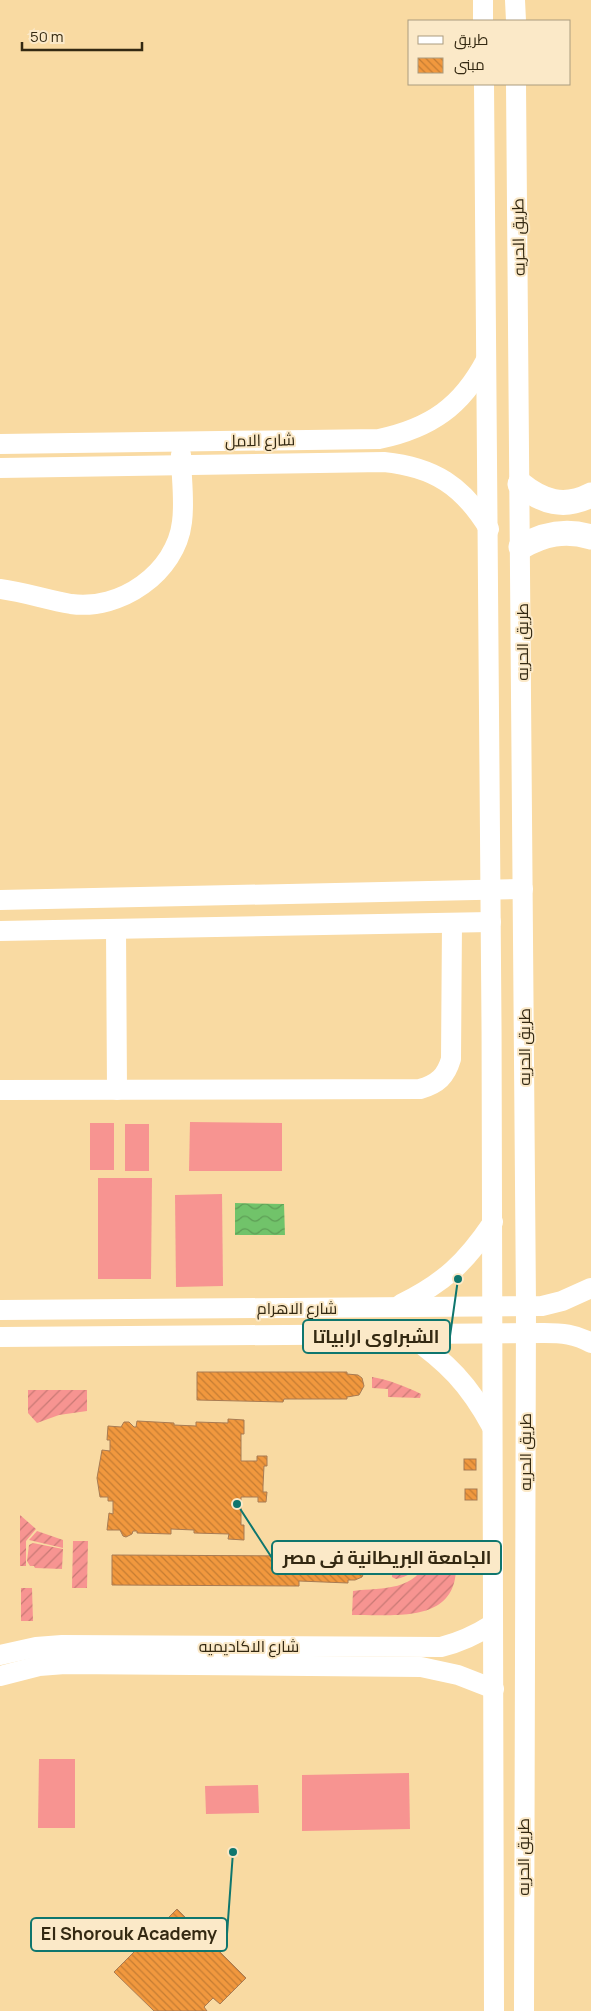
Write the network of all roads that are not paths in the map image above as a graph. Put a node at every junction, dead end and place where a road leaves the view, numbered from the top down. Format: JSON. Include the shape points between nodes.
{"nodes":[{"id":1,"x":483,"y":0,"type":"edge"},
{"id":2,"x":515,"y":0,"type":"edge"},
{"id":3,"x":483,"y":20,"type":"edge"},
{"id":4,"x":516,"y":20,"type":"edge"},
{"id":5,"x":484,"y":85,"type":"edge"},
{"id":6,"x":516,"y":85,"type":"edge"},
{"id":7,"x":486,"y":235,"type":"junction"},
{"id":8,"x":518,"y":235,"type":"junction"},
{"id":9,"x":487,"y":358,"type":"junction"},
{"id":10,"x":402,"y":434,"type":"junction"},
{"id":11,"x":181,"y":441,"type":"junction"},
{"id":12,"x":0,"y":444,"type":"edge"},
{"id":13,"x":403,"y":464,"type":"junction"},
{"id":14,"x":181,"y":467,"type":"junction"},
{"id":15,"x":0,"y":468,"type":"edge"},
{"id":16,"x":520,"y":484,"type":"junction"},
{"id":17,"x":591,"y":495,"type":"edge"},
{"id":18,"x":489,"y":529,"type":"junction"},
{"id":19,"x":591,"y":537,"type":"edge"},
{"id":20,"x":521,"y":547,"type":"junction"},
{"id":21,"x":0,"y":589,"type":"edge"},
{"id":22,"x":490,"y":660,"type":"junction"},
{"id":23,"x":522,"y":660,"type":"junction"},
{"id":24,"x":523,"y":889,"type":"junction"},
{"id":25,"x":491,"y":890,"type":"junction"},
{"id":26,"x":0,"y":900,"type":"edge"},
{"id":27,"x":491,"y":922,"type":"junction"},
{"id":28,"x":452,"y":923,"type":"junction"},
{"id":29,"x":116,"y":929,"type":"junction"},
{"id":30,"x":0,"y":932,"type":"edge"},
{"id":31,"x":0,"y":1090,"type":"edge"},
{"id":32,"x":117,"y":1090,"type":"junction"},
{"id":33,"x":493,"y":1222,"type":"junction"},
{"id":34,"x":591,"y":1288,"type":"edge"},
{"id":35,"x":493,"y":1306,"type":"junction"},
{"id":36,"x":526,"y":1306,"type":"junction"},
{"id":37,"x":336,"y":1307,"type":"junction"},
{"id":38,"x":360,"y":1307,"type":"junction"},
{"id":39,"x":396,"y":1307,"type":"junction"},
{"id":40,"x":0,"y":1310,"type":"edge"},
{"id":41,"x":362,"y":1333,"type":"junction"},
{"id":42,"x":493,"y":1333,"type":"junction"},
{"id":43,"x":526,"y":1333,"type":"junction"},
{"id":44,"x":336,"y":1334,"type":"junction"},
{"id":45,"x":407,"y":1334,"type":"junction"},
{"id":46,"x":0,"y":1337,"type":"edge"},
{"id":47,"x":591,"y":1343,"type":"edge"},
{"id":48,"x":494,"y":1430,"type":"junction"},
{"id":49,"x":525,"y":1475,"type":"junction"},
{"id":50,"x":494,"y":1476,"type":"junction"},
{"id":51,"x":493,"y":1624,"type":"junction"},
{"id":52,"x":128,"y":1645,"type":"junction"},
{"id":53,"x":0,"y":1655,"type":"edge"},
{"id":54,"x":130,"y":1665,"type":"junction"},
{"id":55,"x":0,"y":1676,"type":"edge"},
{"id":56,"x":494,"y":1689,"type":"junction"},
{"id":57,"x":494,"y":1877,"type":"junction"},
{"id":58,"x":523,"y":1878,"type":"junction"},
{"id":59,"x":494,"y":2011,"type":"edge"},
{"id":60,"x":524,"y":2011,"type":"edge"}],
"edges":[{"from":1,"to":3,"type":"street"},
{"from":2,"to":4,"type":"street"},
{"from":5,"to":7,"type":"street","name":"طريق الحريه"},
{"from":6,"to":8,"type":"street","name":"طريق الحريه"},
{"from":7,"to":8,"type":"street"},
{"from":7,"to":9,"type":"street","name":"طريق الحريه"},
{"from":8,"to":16,"type":"street","name":"طريق الحريه"},
{"from":9,"to":10,"type":"street","name":"شارع الامل","via":[[476,378],[444,413]]},
{"from":9,"to":18,"type":"street","name":"طريق الحريه"},
{"from":10,"to":11,"type":"street","name":"شارع الامل","via":[[379,439]]},
{"from":10,"to":13,"type":"street","via":[[407,449]]},
{"from":11,"to":12,"type":"street","name":"شارع الامل"},
{"from":11,"to":14,"type":"street"},
{"from":13,"to":14,"type":"street","name":"شارع الامل"},
{"from":13,"to":18,"type":"street","name":"شارع الامل","via":[[425,470],[463,493]]},
{"from":14,"to":15,"type":"street","name":"شارع الامل"},
{"from":14,"to":21,"type":"street","via":[[182,523],[174,547],[161,568],[143,585],[121,598],[97,604],[72,604]]},
{"from":16,"to":17,"type":"main road","via":[[549,501],[565,503]]},
{"from":16,"to":20,"type":"street","name":"طريق الحريه"},
{"from":18,"to":22,"type":"street","name":"طريق الحريه"},
{"from":19,"to":20,"type":"main road","via":[[565,532],[549,534]]},
{"from":20,"to":23,"type":"street","name":"طريق الحريه"},
{"from":22,"to":23,"type":"street"},
{"from":22,"to":25,"type":"street","name":"طريق الحريه"},
{"from":23,"to":24,"type":"street","name":"طريق الحريه"},
{"from":24,"to":25,"type":"street"},
{"from":24,"to":36,"type":"street","name":"طريق الحريه"},
{"from":25,"to":26,"type":"street"},
{"from":25,"to":27,"type":"street","name":"طريق الحريه"},
{"from":27,"to":28,"type":"street"},
{"from":27,"to":33,"type":"street","name":"طريق الحريه"},
{"from":28,"to":29,"type":"street"},
{"from":28,"to":32,"type":"street","via":[[452,1059],[441,1080],[432,1086],[420,1089]]},
{"from":29,"to":30,"type":"street"},
{"from":29,"to":32,"type":"street"},
{"from":31,"to":32,"type":"street"},
{"from":33,"to":35,"type":"street","name":"طريق الحريه"},
{"from":33,"to":39,"type":"street","via":[[475,1249],[452,1273]]},
{"from":34,"to":36,"type":"street","name":"شارع الاهرام","via":[[562,1301]]},
{"from":35,"to":36,"type":"street","name":"شارع الاهرام"},
{"from":35,"to":39,"type":"street","name":"شارع الاهرام"},
{"from":35,"to":42,"type":"street","name":"طريق الحريه"},
{"from":36,"to":43,"type":"street","name":"طريق الحريه"},
{"from":37,"to":38,"type":"street","name":"شارع الاهرام"},
{"from":37,"to":40,"type":"street","name":"شارع الاهرام"},
{"from":37,"to":44,"type":"street"},
{"from":38,"to":39,"type":"street","name":"شارع الاهرام"},
{"from":38,"to":41,"type":"street"},
{"from":41,"to":44,"type":"street","name":"شارع الاهرام"},
{"from":41,"to":45,"type":"street","name":"شارع الاهرام"},
{"from":42,"to":43,"type":"street","name":"شارع الاهرام"},
{"from":42,"to":45,"type":"street","name":"شارع الاهرام"},
{"from":42,"to":48,"type":"street","name":"طريق الحريه"},
{"from":43,"to":47,"type":"street","name":"شارع الاهرام","via":[[565,1333]]},
{"from":43,"to":49,"type":"street","name":"طريق الحريه"},
{"from":44,"to":46,"type":"street","name":"شارع الاهرام"},
{"from":45,"to":48,"type":"street","via":[[435,1353],[458,1376],[478,1401]]},
{"from":48,"to":50,"type":"street","name":"طريق الحريه"},
{"from":49,"to":50,"type":"street"},
{"from":49,"to":58,"type":"street","name":"طريق الحريه"},
{"from":50,"to":51,"type":"street","name":"طريق الحريه"},
{"from":51,"to":52,"type":"street","name":"شارع الاكاديميه","via":[[478,1635],[441,1647]]},
{"from":51,"to":56,"type":"street","name":"طريق الحريه"},
{"from":52,"to":53,"type":"street","name":"شارع الاكاديميه","via":[[36,1647]]},
{"from":52,"to":54,"type":"street"},
{"from":54,"to":55,"type":"street","name":"شارع الاكاديميه","via":[[40,1666]]},
{"from":54,"to":56,"type":"street","name":"شارع الاكاديميه","via":[[420,1667],[458,1675]]},
{"from":56,"to":57,"type":"street","name":"طريق الحريه"},
{"from":57,"to":58,"type":"street"},
{"from":57,"to":59,"type":"street","name":"طريق الحريه"},
{"from":58,"to":60,"type":"street","name":"طريق الحريه"}]}
